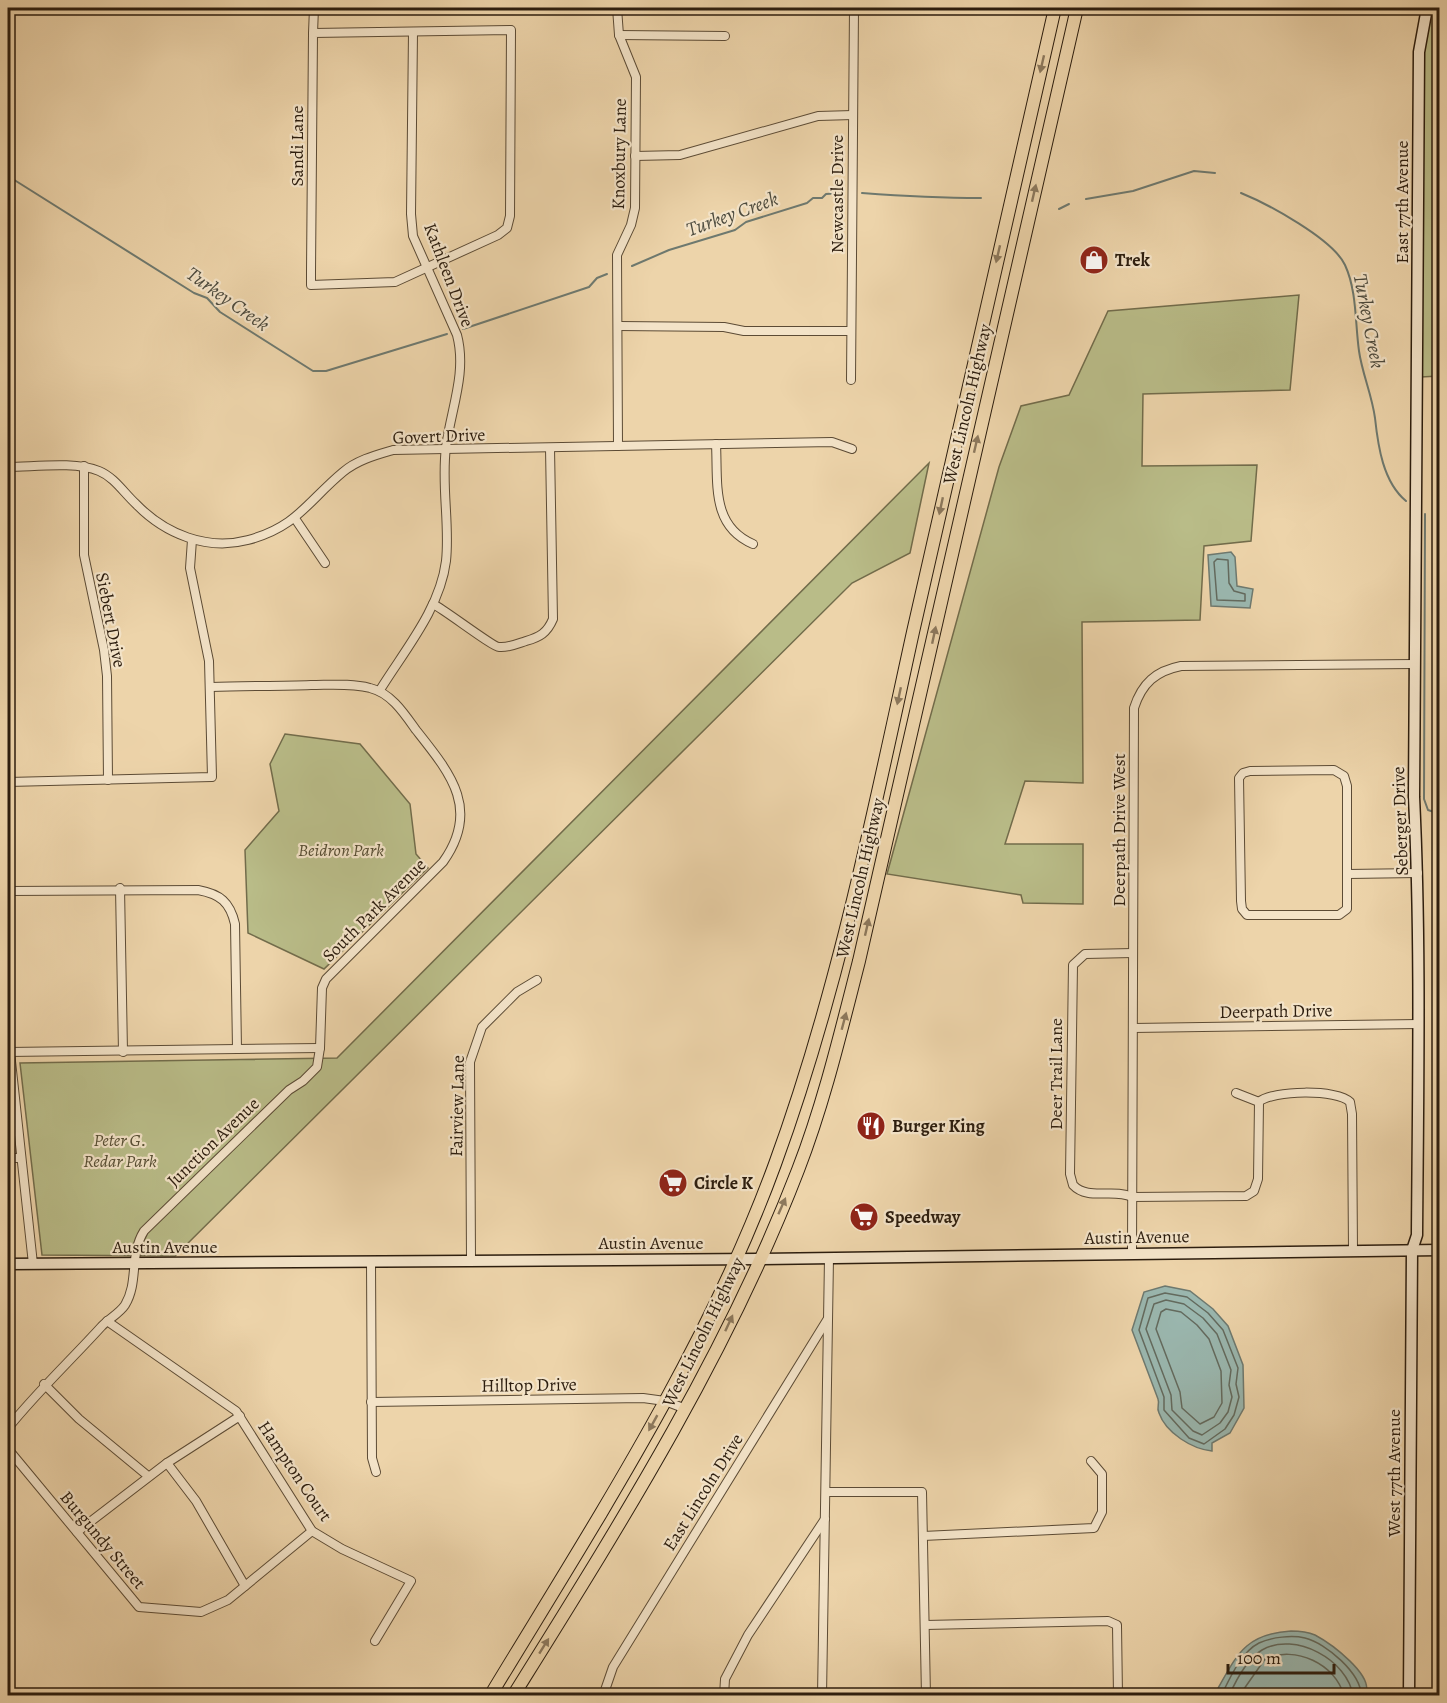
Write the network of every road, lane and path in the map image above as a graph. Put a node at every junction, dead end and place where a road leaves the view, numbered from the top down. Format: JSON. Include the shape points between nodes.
{"nodes":[{"id":1,"x":314,"y":8,"type":"edge"},
{"id":2,"x":617,"y":8,"type":"edge"},
{"id":3,"x":854,"y":8,"type":"edge"},
{"id":4,"x":1055,"y":8,"type":"edge"},
{"id":5,"x":1077,"y":8,"type":"edge"},
{"id":6,"x":1428,"y":10,"type":"edge"},
{"id":7,"x":413,"y":32,"type":"junction"},
{"id":8,"x":313,"y":33,"type":"junction"},
{"id":9,"x":620,"y":35,"type":"junction"},
{"id":10,"x":725,"y":36,"type":"dead end"},
{"id":11,"x":853,"y":115,"type":"junction"},
{"id":12,"x":635,"y":156,"type":"junction"},
{"id":13,"x":426,"y":268,"type":"junction"},
{"id":14,"x":619,"y":326,"type":"junction"},
{"id":15,"x":851,"y":331,"type":"junction"},
{"id":16,"x":851,"y":380,"type":"dead end"},
{"id":17,"x":1417,"y":391,"type":"joint"},
{"id":18,"x":716,"y":444,"type":"junction"},
{"id":19,"x":618,"y":446,"type":"junction"},
{"id":20,"x":550,"y":448,"type":"junction"},
{"id":21,"x":446,"y":449,"type":"junction"},
{"id":22,"x":852,"y":449,"type":"dead end"},
{"id":23,"x":84,"y":466,"type":"junction"},
{"id":24,"x":8,"y":467,"type":"edge"},
{"id":25,"x":296,"y":520,"type":"junction"},
{"id":26,"x":192,"y":540,"type":"junction"},
{"id":27,"x":753,"y":544,"type":"dead end"},
{"id":28,"x":325,"y":562,"type":"dead end"},
{"id":29,"x":433,"y":604,"type":"junction"},
{"id":30,"x":1415,"y":664,"type":"junction"},
{"id":31,"x":211,"y":687,"type":"junction"},
{"id":32,"x":380,"y":690,"type":"junction"},
{"id":33,"x":108,"y":780,"type":"junction"},
{"id":34,"x":8,"y":782,"type":"edge"},
{"id":35,"x":1418,"y":873,"type":"junction"},
{"id":36,"x":1348,"y":874,"type":"junction"},
{"id":37,"x":120,"y":888,"type":"junction"},
{"id":38,"x":8,"y":891,"type":"edge"},
{"id":39,"x":1133,"y":953,"type":"junction"},
{"id":40,"x":8,"y":955,"type":"edge"},
{"id":41,"x":537,"y":980,"type":"dead end"},
{"id":42,"x":1419,"y":1024,"type":"junction"},
{"id":43,"x":1133,"y":1028,"type":"junction"},
{"id":44,"x":320,"y":1048,"type":"junction"},
{"id":45,"x":237,"y":1049,"type":"junction"},
{"id":46,"x":9,"y":1052,"type":"edge"},
{"id":47,"x":123,"y":1052,"type":"junction"},
{"id":48,"x":1236,"y":1093,"type":"dead end"},
{"id":49,"x":1259,"y":1102,"type":"junction"},
{"id":50,"x":8,"y":1158,"type":"edge"},
{"id":51,"x":21,"y":1158,"type":"junction"},
{"id":52,"x":1132,"y":1197,"type":"junction"},
{"id":53,"x":1412,"y":1250,"type":"junction"},
{"id":54,"x":1440,"y":1250,"type":"edge"},
{"id":55,"x":1353,"y":1251,"type":"junction"},
{"id":56,"x":1132,"y":1253,"type":"junction"},
{"id":57,"x":829,"y":1258,"type":"junction"},
{"id":58,"x":737,"y":1259,"type":"junction"},
{"id":59,"x":759,"y":1260,"type":"junction"},
{"id":60,"x":471,"y":1261,"type":"junction"},
{"id":61,"x":371,"y":1262,"type":"junction"},
{"id":62,"x":134,"y":1263,"type":"junction"},
{"id":63,"x":8,"y":1264,"type":"edge"},
{"id":64,"x":33,"y":1264,"type":"junction"},
{"id":65,"x":827,"y":1320,"type":"junction"},
{"id":66,"x":107,"y":1321,"type":"junction"},
{"id":67,"x":44,"y":1384,"type":"junction"},
{"id":68,"x":665,"y":1401,"type":"junction"},
{"id":69,"x":371,"y":1402,"type":"junction"},
{"id":70,"x":686,"y":1409,"type":"junction"},
{"id":71,"x":240,"y":1416,"type":"junction"},
{"id":72,"x":8,"y":1428,"type":"edge"},
{"id":73,"x":8,"y":1449,"type":"edge"},
{"id":74,"x":1091,"y":1461,"type":"dead end"},
{"id":75,"x":167,"y":1463,"type":"junction"},
{"id":76,"x":376,"y":1472,"type":"dead end"},
{"id":77,"x":148,"y":1476,"type":"junction"},
{"id":78,"x":826,"y":1492,"type":"junction"},
{"id":79,"x":825,"y":1519,"type":"junction"},
{"id":80,"x":312,"y":1531,"type":"junction"},
{"id":81,"x":77,"y":1532,"type":"junction"},
{"id":82,"x":923,"y":1536,"type":"junction"},
{"id":83,"x":245,"y":1586,"type":"junction"},
{"id":84,"x":925,"y":1625,"type":"junction"},
{"id":85,"x":375,"y":1641,"type":"dead end"},
{"id":86,"x":490,"y":1695,"type":"edge"},
{"id":87,"x":513,"y":1695,"type":"edge"},
{"id":88,"x":603,"y":1695,"type":"edge"},
{"id":89,"x":724,"y":1695,"type":"edge"},
{"id":90,"x":822,"y":1695,"type":"edge"},
{"id":91,"x":926,"y":1695,"type":"edge"},
{"id":92,"x":1118,"y":1695,"type":"edge"},
{"id":93,"x":1409,"y":1695,"type":"edge"}],
"edges":[{"from":1,"to":8,"type":"street","name":"Sandi Lane"},
{"from":2,"to":9,"type":"street","name":"Knoxbury Lane"},
{"from":3,"to":11,"type":"street","name":"Newcastle Drive"},
{"from":4,"to":58,"type":"main road","name":"West Lincoln Highway","one_way":true,"via":[[835,970],[775,1164]]},
{"from":59,"to":5,"type":"main road","name":"West Lincoln Highway","one_way":true,"via":[[798,1170],[829,1077],[859,962]]},
{"from":6,"to":17,"type":"street","name":"East 77th Avenue","via":[[1419,52]]},
{"from":7,"to":8,"type":"street"},
{"from":7,"to":13,"type":"street","name":"Kathleen Drive","via":[[411,214],[413,236]]},
{"from":7,"to":13,"type":"street","via":[[511,30],[507,228],[498,236]]},
{"from":8,"to":13,"type":"street","name":"Sandi Lane","via":[[311,285],[395,282]]},
{"from":9,"to":10,"type":"street"},
{"from":9,"to":12,"type":"street","name":"Knoxbury Lane","via":[[636,77]]},
{"from":11,"to":12,"type":"street","via":[[818,116],[691,152]]},
{"from":11,"to":15,"type":"street","name":"Newcastle Drive"},
{"from":12,"to":14,"type":"street","name":"Knoxbury Lane","via":[[635,208],[617,255]]},
{"from":13,"to":21,"type":"street","name":"Kathleen Drive","via":[[461,351]]},
{"from":14,"to":15,"type":"street","via":[[724,327],[750,332]]},
{"from":14,"to":19,"type":"street","name":"Knoxbury Lane"},
{"from":15,"to":16,"type":"street","name":"Newcastle Drive"},
{"from":17,"to":30,"type":"street","name":"Seberger Drive"},
{"from":18,"to":19,"type":"street","name":"Govert Drive"},
{"from":18,"to":22,"type":"street","name":"Govert Drive","via":[[832,442]]},
{"from":18,"to":27,"type":"street","via":[[719,504],[727,525],[738,537]]},
{"from":19,"to":20,"type":"street","name":"Govert Drive"},
{"from":20,"to":21,"type":"street","name":"Govert Drive"},
{"from":20,"to":29,"type":"street","via":[[554,619],[549,630],[533,639],[496,647]]},
{"from":21,"to":25,"type":"street","name":"Govert Drive","via":[[393,450],[372,456],[344,471]]},
{"from":21,"to":29,"type":"street","name":"Kathleen Drive","via":[[446,562]]},
{"from":23,"to":24,"type":"street","name":"Govert Drive"},
{"from":23,"to":26,"type":"street","name":"Govert Drive","via":[[100,471],[171,532]]},
{"from":23,"to":33,"type":"street","name":"Siebert Drive","via":[[84,555],[107,676]]},
{"from":25,"to":26,"type":"street","name":"Govert Drive","via":[[248,540]]},
{"from":25,"to":28,"type":"street"},
{"from":26,"to":31,"type":"street","via":[[190,568],[205,633]]},
{"from":29,"to":32,"type":"street","name":"Kathleen Drive"},
{"from":30,"to":35,"type":"street","name":"Seberger Drive"},
{"from":30,"to":39,"type":"street","name":"Deerpath Drive West","via":[[1181,666],[1167,669],[1147,683],[1134,708]]},
{"from":31,"to":32,"type":"street","via":[[343,685]]},
{"from":31,"to":33,"type":"street","via":[[212,777]]},
{"from":32,"to":44,"type":"street","name":"South Park Avenue","via":[[451,775],[459,803],[459,832],[442,862],[326,979],[322,988]]},
{"from":33,"to":34,"type":"street"},
{"from":35,"to":36,"type":"street"},
{"from":35,"to":42,"type":"street","name":"Seberger Drive"},
{"from":36,"to":36,"type":"street","via":[[1347,909],[1339,915],[1247,915],[1242,909],[1239,785],[1243,773],[1334,770],[1344,776]]},
{"from":37,"to":38,"type":"street"},
{"from":37,"to":45,"type":"street","via":[[198,890],[213,892],[225,900],[235,924]]},
{"from":37,"to":47,"type":"street"},
{"from":39,"to":43,"type":"street","name":"Deerpath Drive West"},
{"from":39,"to":52,"type":"street","name":"Deer Trail Lane","via":[[1085,954],[1073,965],[1070,1174],[1073,1185],[1084,1193]]},
{"from":40,"to":46,"type":"street"},
{"from":41,"to":60,"type":"street","name":"Fairview Lane","via":[[517,993],[482,1027],[470,1062]]},
{"from":42,"to":43,"type":"street","name":"Deerpath Drive"},
{"from":42,"to":53,"type":"street","name":"Seberger Drive","via":[[1417,1235]]},
{"from":43,"to":52,"type":"street","name":"Deerpath Drive West"},
{"from":44,"to":45,"type":"street"},
{"from":44,"to":62,"type":"street","name":"Junction Avenue","via":[[317,1067],[311,1075],[289,1090],[144,1231],[136,1243]]},
{"from":45,"to":47,"type":"street"},
{"from":46,"to":47,"type":"street"},
{"from":46,"to":51,"type":"street"},
{"from":48,"to":49,"type":"street"},
{"from":49,"to":52,"type":"street","name":"Deer Trail Lane","via":[[1258,1179],[1254,1191],[1246,1196]]},
{"from":49,"to":55,"type":"street","via":[[1273,1095],[1334,1094],[1345,1096],[1350,1102]]},
{"from":50,"to":51,"type":"street"},
{"from":51,"to":64,"type":"street"},
{"from":52,"to":56,"type":"street","name":"Deerpath Drive West"},
{"from":53,"to":54,"type":"street","name":"Austin Avenue"},
{"from":53,"to":55,"type":"street","name":"Austin Avenue"},
{"from":53,"to":93,"type":"street","name":"West 77th Avenue"},
{"from":55,"to":56,"type":"street","name":"Austin Avenue"},
{"from":56,"to":57,"type":"street","name":"Austin Avenue"},
{"from":57,"to":59,"type":"street","name":"Austin Avenue"},
{"from":57,"to":65,"type":"street"},
{"from":58,"to":59,"type":"street","name":"Austin Avenue"},
{"from":58,"to":60,"type":"street","name":"Austin Avenue"},
{"from":58,"to":68,"type":"main road","name":"West Lincoln Highway"},
{"from":70,"to":59,"type":"main road","name":"West Lincoln Highway","one_way":true},
{"from":60,"to":61,"type":"street","name":"Austin Avenue"},
{"from":61,"to":62,"type":"street","name":"Austin Avenue"},
{"from":61,"to":69,"type":"street"},
{"from":62,"to":64,"type":"street","name":"Austin Avenue"},
{"from":62,"to":66,"type":"street","name":"Junction Avenue","via":[[130,1296],[123,1309]]},
{"from":63,"to":64,"type":"street","name":"Austin Avenue"},
{"from":65,"to":78,"type":"street"},
{"from":65,"to":88,"type":"street","name":"East Lincoln Drive","via":[[606,1681]]},
{"from":66,"to":67,"type":"street","name":"Junction Avenue"},
{"from":66,"to":71,"type":"street","name":"Hampton Court"},
{"from":67,"to":72,"type":"street","name":"Junction Avenue"},
{"from":67,"to":77,"type":"street","via":[[79,1419]]},
{"from":68,"to":69,"type":"street","name":"Hilltop Drive","via":[[636,1398]]},
{"from":68,"to":70,"type":"street","name":"Hilltop Drive"},
{"from":68,"to":86,"type":"main road","name":"West Lincoln Highway","one_way":true},
{"from":69,"to":76,"type":"street"},
{"from":87,"to":70,"type":"main road","name":"West Lincoln Highway","one_way":true,"via":[[638,1495]]},
{"from":71,"to":75,"type":"street"},
{"from":71,"to":80,"type":"street","name":"Hampton Court"},
{"from":73,"to":81,"type":"street","name":"Burgundy Street"},
{"from":74,"to":82,"type":"street","via":[[1102,1474],[1101,1518],[1094,1528]]},
{"from":75,"to":77,"type":"street"},
{"from":75,"to":83,"type":"street","via":[[196,1501]]},
{"from":77,"to":81,"type":"street"},
{"from":78,"to":79,"type":"street"},
{"from":78,"to":82,"type":"street","via":[[922,1492]]},
{"from":79,"to":89,"type":"street","via":[[748,1635],[725,1679]]},
{"from":79,"to":90,"type":"street"},
{"from":80,"to":83,"type":"street","name":"Burgundy Street"},
{"from":80,"to":85,"type":"street","name":"Hampton Court","via":[[411,1581]]},
{"from":81,"to":83,"type":"street","name":"Burgundy Street","via":[[139,1607],[201,1612],[228,1600]]},
{"from":82,"to":84,"type":"street"},
{"from":84,"to":91,"type":"street"},
{"from":84,"to":92,"type":"street","via":[[1108,1621],[1117,1625]]}]}
